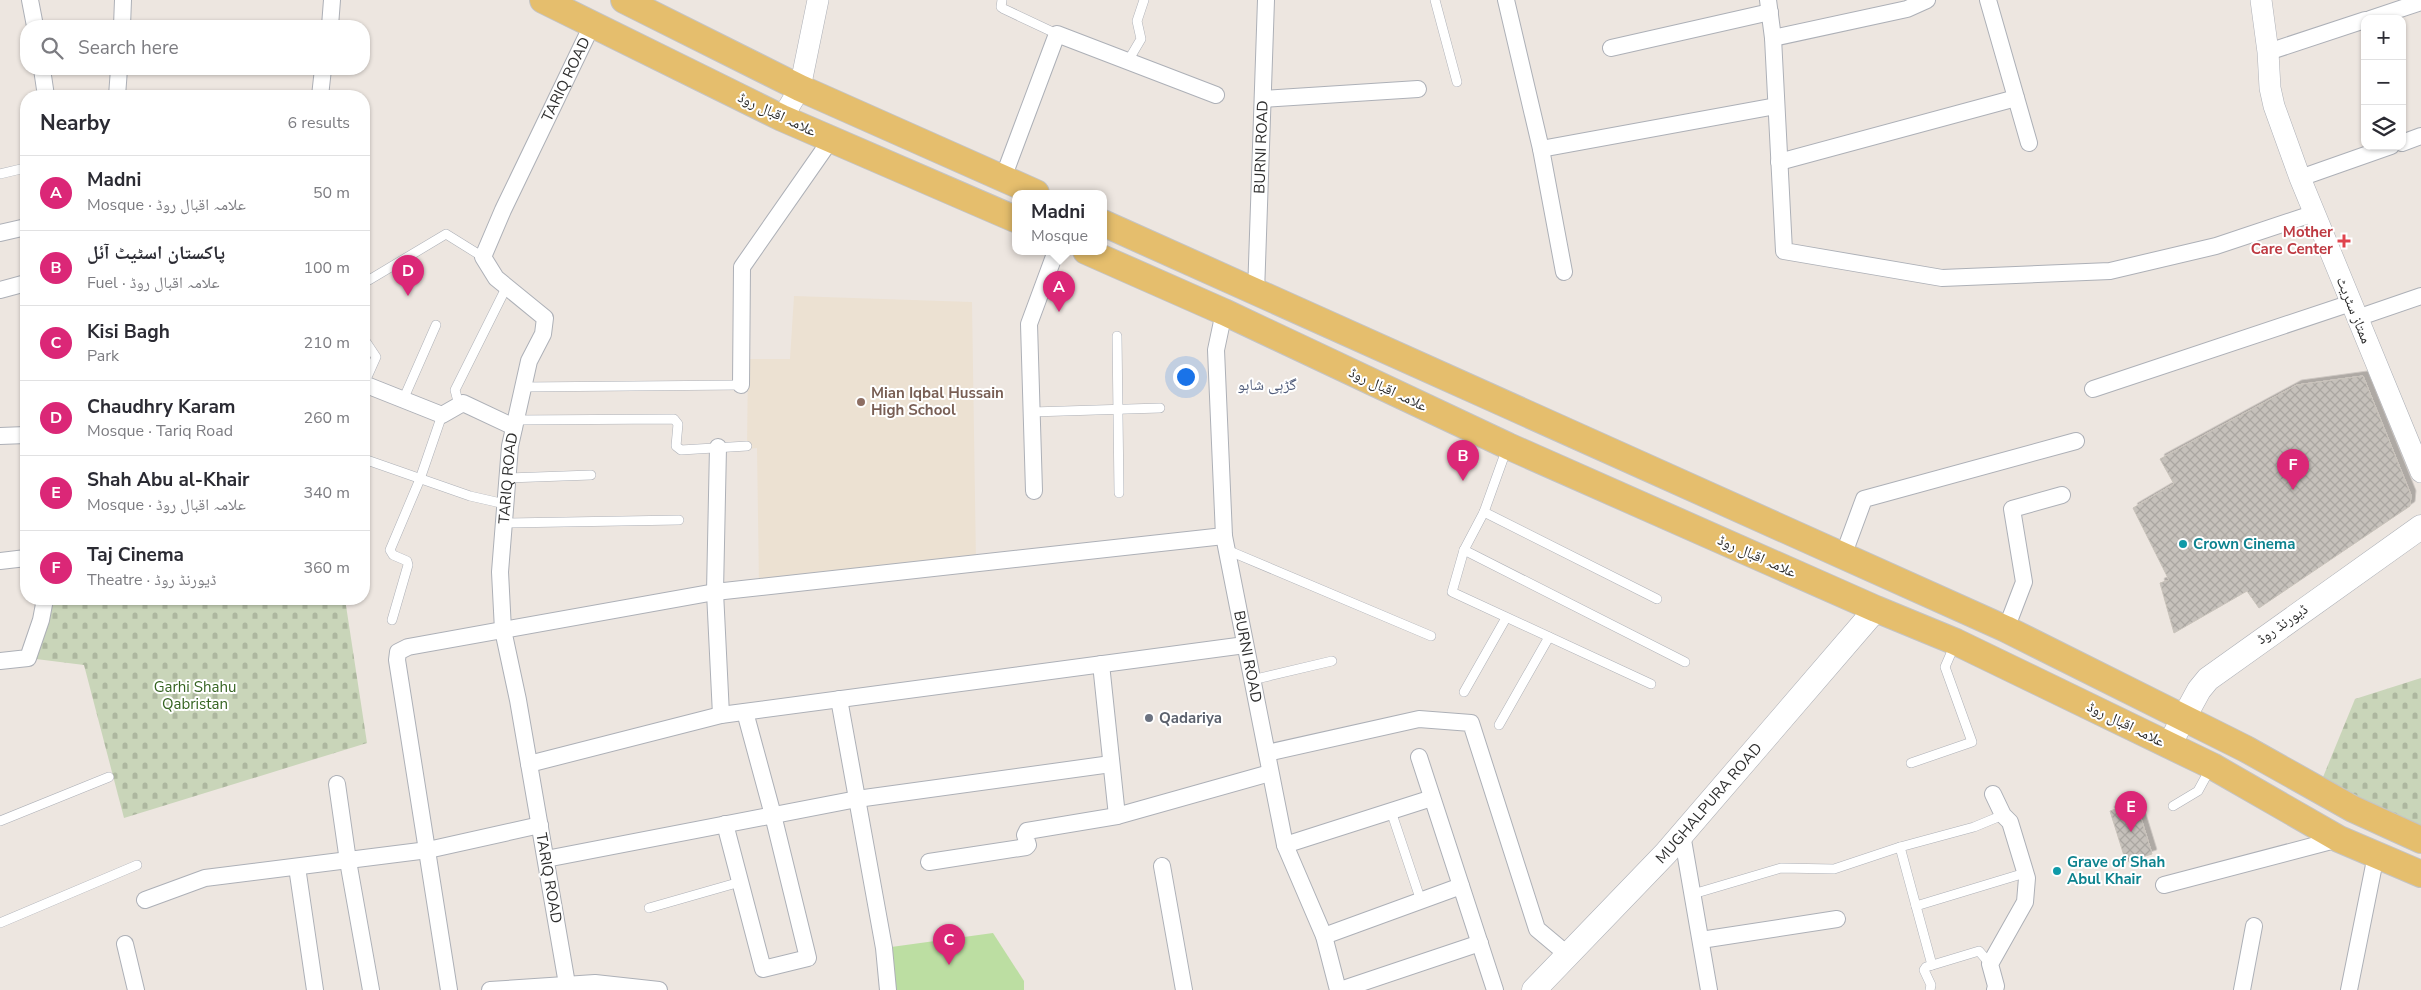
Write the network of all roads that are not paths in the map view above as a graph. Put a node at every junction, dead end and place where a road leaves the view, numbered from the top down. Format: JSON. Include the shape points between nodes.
{"nodes":[{"id":1,"x":30,"y":0,"type":"edge"},
{"id":2,"x":123,"y":0,"type":"edge"},
{"id":3,"x":332,"y":0,"type":"edge"},
{"id":4,"x":543,"y":0,"type":"edge"},
{"id":5,"x":624,"y":0,"type":"edge"},
{"id":6,"x":818,"y":0,"type":"edge"},
{"id":7,"x":1002,"y":0,"type":"edge"},
{"id":8,"x":1144,"y":0,"type":"edge"},
{"id":9,"x":1266,"y":0,"type":"edge"},
{"id":10,"x":1435,"y":0,"type":"edge"},
{"id":11,"x":1506,"y":0,"type":"edge"},
{"id":12,"x":1927,"y":0,"type":"edge"},
{"id":13,"x":1988,"y":0,"type":"edge"},
{"id":14,"x":2261,"y":0,"type":"edge"},
{"id":15,"x":2421,"y":2,"type":"edge"},
{"id":16,"x":1769,"y":6,"type":"edge"},
{"id":17,"x":2382,"y":15,"type":"edge"},
{"id":18,"x":34,"y":20,"type":"edge"},
{"id":19,"x":122,"y":20,"type":"edge"},
{"id":20,"x":330,"y":20,"type":"edge"},
{"id":21,"x":2361,"y":21,"type":"edge"},
{"id":22,"x":593,"y":23,"type":"junction"},
{"id":23,"x":1056,"y":34,"type":"junction"},
{"id":24,"x":1773,"y":38,"type":"junction"},
{"id":25,"x":1611,"y":48,"type":"dead end"},
{"id":26,"x":2268,"y":52,"type":"junction"},
{"id":27,"x":1128,"y":61,"type":"junction"},
{"id":28,"x":43,"y":75,"type":"edge"},
{"id":29,"x":119,"y":75,"type":"edge"},
{"id":30,"x":323,"y":75,"type":"edge"},
{"id":31,"x":1457,"y":82,"type":"dead end"},
{"id":32,"x":800,"y":88,"type":"junction"},
{"id":33,"x":1418,"y":89,"type":"dead end"},
{"id":34,"x":45,"y":90,"type":"edge"},
{"id":35,"x":117,"y":90,"type":"edge"},
{"id":36,"x":321,"y":90,"type":"edge"},
{"id":37,"x":1216,"y":95,"type":"dead end"},
{"id":38,"x":2016,"y":98,"type":"junction"},
{"id":39,"x":1263,"y":99,"type":"junction"},
{"id":40,"x":1776,"y":106,"type":"junction"},
{"id":41,"x":782,"y":118,"type":"junction"},
{"id":42,"x":2421,"y":136,"type":"edge"},
{"id":43,"x":832,"y":138,"type":"junction"},
{"id":44,"x":2406,"y":141,"type":"edge"},
{"id":45,"x":2028,"y":143,"type":"dead end"},
{"id":46,"x":1541,"y":149,"type":"junction"},
{"id":47,"x":2380,"y":150,"type":"edge"},
{"id":48,"x":1779,"y":162,"type":"junction"},
{"id":49,"x":20,"y":169,"type":"edge"},
{"id":50,"x":0,"y":174,"type":"edge"},
{"id":51,"x":1003,"y":178,"type":"junction"},
{"id":52,"x":2300,"y":178,"type":"junction"},
{"id":53,"x":1029,"y":190,"type":"edge"},
{"id":54,"x":2315,"y":213,"type":"junction"},
{"id":55,"x":1012,"y":218,"type":"edge"},
{"id":56,"x":1107,"y":225,"type":"edge"},
{"id":57,"x":20,"y":228,"type":"edge"},
{"id":58,"x":0,"y":233,"type":"edge"},
{"id":59,"x":1055,"y":255,"type":"edge"},
{"id":60,"x":1095,"y":255,"type":"edge"},
{"id":61,"x":483,"y":257,"type":"junction"},
{"id":62,"x":1564,"y":272,"type":"dead end"},
{"id":63,"x":370,"y":280,"type":"edge"},
{"id":64,"x":20,"y":285,"type":"edge"},
{"id":65,"x":507,"y":286,"type":"junction"},
{"id":66,"x":0,"y":290,"type":"edge"},
{"id":67,"x":1256,"y":293,"type":"junction"},
{"id":68,"x":2421,"y":296,"type":"edge"},
{"id":69,"x":2354,"y":311,"type":"junction"},
{"id":70,"x":1224,"y":312,"type":"junction"},
{"id":71,"x":436,"y":325,"type":"dead end"},
{"id":72,"x":1117,"y":336,"type":"dead end"},
{"id":73,"x":370,"y":348,"type":"edge"},
{"id":74,"x":370,"y":370,"type":"edge"},
{"id":75,"x":741,"y":385,"type":"joint"},
{"id":76,"x":370,"y":386,"type":"edge"},
{"id":77,"x":523,"y":387,"type":"junction"},
{"id":78,"x":2093,"y":389,"type":"dead end"},
{"id":79,"x":1495,"y":398,"type":"junction"},
{"id":80,"x":403,"y":400,"type":"junction"},
{"id":81,"x":459,"y":405,"type":"junction"},
{"id":82,"x":1160,"y":408,"type":"dead end"},
{"id":83,"x":1116,"y":410,"type":"junction"},
{"id":84,"x":1032,"y":412,"type":"junction"},
{"id":85,"x":442,"y":415,"type":"junction"},
{"id":86,"x":515,"y":424,"type":"junction"},
{"id":87,"x":1480,"y":432,"type":"junction"},
{"id":88,"x":20,"y":435,"type":"edge"},
{"id":89,"x":0,"y":436,"type":"edge"},
{"id":90,"x":2076,"y":441,"type":"dead end"},
{"id":91,"x":747,"y":446,"type":"dead end"},
{"id":92,"x":1508,"y":446,"type":"junction"},
{"id":93,"x":718,"y":447,"type":"junction"},
{"id":94,"x":370,"y":461,"type":"edge"},
{"id":95,"x":2421,"y":472,"type":"edge"},
{"id":96,"x":591,"y":475,"type":"dead end"},
{"id":97,"x":420,"y":478,"type":"junction"},
{"id":98,"x":507,"y":478,"type":"junction"},
{"id":99,"x":1034,"y":491,"type":"dead end"},
{"id":100,"x":1119,"y":493,"type":"dead end"},
{"id":101,"x":2062,"y":494,"type":"dead end"},
{"id":102,"x":505,"y":504,"type":"junction"},
{"id":103,"x":1484,"y":512,"type":"junction"},
{"id":104,"x":679,"y":520,"type":"dead end"},
{"id":105,"x":504,"y":523,"type":"junction"},
{"id":106,"x":2421,"y":527,"type":"edge"},
{"id":107,"x":1225,"y":543,"type":"junction"},
{"id":108,"x":1464,"y":550,"type":"junction"},
{"id":109,"x":1843,"y":556,"type":"junction"},
{"id":110,"x":20,"y":559,"type":"edge"},
{"id":111,"x":0,"y":562,"type":"edge"},
{"id":112,"x":715,"y":592,"type":"junction"},
{"id":113,"x":1657,"y":600,"type":"dead end"},
{"id":114,"x":44,"y":605,"type":"edge"},
{"id":115,"x":1876,"y":609,"type":"junction"},
{"id":116,"x":1506,"y":618,"type":"junction"},
{"id":117,"x":392,"y":620,"type":"dead end"},
{"id":118,"x":2006,"y":629,"type":"junction"},
{"id":119,"x":503,"y":630,"type":"junction"},
{"id":120,"x":1431,"y":636,"type":"dead end"},
{"id":121,"x":1548,"y":637,"type":"junction"},
{"id":122,"x":1956,"y":642,"type":"junction"},
{"id":123,"x":1245,"y":645,"type":"junction"},
{"id":124,"x":0,"y":661,"type":"edge"},
{"id":125,"x":1332,"y":662,"type":"dead end"},
{"id":126,"x":1685,"y":662,"type":"dead end"},
{"id":127,"x":1101,"y":664,"type":"junction"},
{"id":128,"x":1252,"y":680,"type":"junction"},
{"id":129,"x":1652,"y":684,"type":"dead end"},
{"id":130,"x":1464,"y":692,"type":"dead end"},
{"id":131,"x":839,"y":699,"type":"junction"},
{"id":132,"x":745,"y":712,"type":"junction"},
{"id":133,"x":721,"y":715,"type":"junction"},
{"id":134,"x":2184,"y":718,"type":"junction"},
{"id":135,"x":1499,"y":725,"type":"dead end"},
{"id":136,"x":2169,"y":745,"type":"junction"},
{"id":137,"x":1267,"y":753,"type":"junction"},
{"id":138,"x":1419,"y":757,"type":"dead end"},
{"id":139,"x":1910,"y":763,"type":"dead end"},
{"id":140,"x":529,"y":764,"type":"junction"},
{"id":141,"x":1112,"y":764,"type":"junction"},
{"id":142,"x":2212,"y":766,"type":"junction"},
{"id":143,"x":1270,"y":773,"type":"junction"},
{"id":144,"x":109,"y":777,"type":"dead end"},
{"id":145,"x":337,"y":784,"type":"dead end"},
{"id":146,"x":1993,"y":794,"type":"dead end"},
{"id":147,"x":1432,"y":798,"type":"junction"},
{"id":148,"x":857,"y":800,"type":"junction"},
{"id":149,"x":2173,"y":806,"type":"dead end"},
{"id":150,"x":1391,"y":812,"type":"junction"},
{"id":151,"x":773,"y":814,"type":"junction"},
{"id":152,"x":2003,"y":815,"type":"junction"},
{"id":153,"x":1117,"y":816,"type":"junction"},
{"id":154,"x":0,"y":821,"type":"edge"},
{"id":155,"x":725,"y":824,"type":"junction"},
{"id":156,"x":540,"y":825,"type":"junction"},
{"id":157,"x":1682,"y":834,"type":"junction"},
{"id":158,"x":2339,"y":839,"type":"junction"},
{"id":159,"x":2421,"y":840,"type":"edge"},
{"id":160,"x":1285,"y":845,"type":"junction"},
{"id":161,"x":1900,"y":847,"type":"junction"},
{"id":162,"x":428,"y":850,"type":"junction"},
{"id":163,"x":2376,"y":855,"type":"junction"},
{"id":164,"x":546,"y":859,"type":"junction"},
{"id":165,"x":348,"y":861,"type":"junction"},
{"id":166,"x":929,"y":862,"type":"dead end"},
{"id":167,"x":137,"y":865,"type":"dead end"},
{"id":168,"x":1162,"y":866,"type":"dead end"},
{"id":169,"x":297,"y":867,"type":"junction"},
{"id":170,"x":2025,"y":872,"type":"junction"},
{"id":171,"x":2421,"y":874,"type":"edge"},
{"id":172,"x":740,"y":882,"type":"junction"},
{"id":173,"x":2164,"y":885,"type":"dead end"},
{"id":174,"x":1461,"y":886,"type":"junction"},
{"id":175,"x":1693,"y":894,"type":"junction"},
{"id":176,"x":145,"y":900,"type":"dead end"},
{"id":177,"x":1420,"y":901,"type":"junction"},
{"id":178,"x":1916,"y":906,"type":"junction"},
{"id":179,"x":649,"y":908,"type":"dead end"},
{"id":180,"x":1837,"y":919,"type":"dead end"},
{"id":181,"x":0,"y":923,"type":"edge"},
{"id":182,"x":2254,"y":926,"type":"dead end"},
{"id":183,"x":1324,"y":936,"type":"junction"},
{"id":184,"x":1701,"y":940,"type":"junction"},
{"id":185,"x":1480,"y":943,"type":"junction"},
{"id":186,"x":125,"y":944,"type":"dead end"},
{"id":187,"x":1568,"y":955,"type":"junction"},
{"id":188,"x":1990,"y":964,"type":"junction"},
{"id":189,"x":1932,"y":965,"type":"junction"},
{"id":190,"x":567,"y":984,"type":"junction"},
{"id":191,"x":136,"y":990,"type":"edge"},
{"id":192,"x":315,"y":990,"type":"edge"},
{"id":193,"x":371,"y":990,"type":"edge"},
{"id":194,"x":449,"y":990,"type":"edge"},
{"id":195,"x":490,"y":990,"type":"edge"},
{"id":196,"x":660,"y":990,"type":"edge"},
{"id":197,"x":888,"y":990,"type":"edge"},
{"id":198,"x":1184,"y":990,"type":"edge"},
{"id":199,"x":1339,"y":990,"type":"edge"},
{"id":200,"x":1495,"y":990,"type":"edge"},
{"id":201,"x":1534,"y":990,"type":"edge"},
{"id":202,"x":1709,"y":990,"type":"edge"},
{"id":203,"x":1930,"y":990,"type":"edge"},
{"id":204,"x":1995,"y":990,"type":"edge"},
{"id":205,"x":2242,"y":990,"type":"edge"},
{"id":206,"x":2349,"y":990,"type":"edge"}],
"edges":[{"from":1,"to":18,"type":"street"},
{"from":2,"to":19,"type":"street"},
{"from":3,"to":20,"type":"street"},
{"from":4,"to":22,"type":"main road","name":"علامہ اقبال روڈ"},
{"from":5,"to":32,"type":"main road"},
{"from":6,"to":32,"type":"street"},
{"from":7,"to":23,"type":"lane","via":[[1004,9]]},
{"from":8,"to":27,"type":"lane","via":[[1137,21],[1141,39]]},
{"from":9,"to":39,"type":"street","name":"BURNI ROAD"},
{"from":10,"to":31,"type":"lane"},
{"from":11,"to":46,"type":"street"},
{"from":12,"to":24,"type":"street","via":[[1907,9]]},
{"from":13,"to":38,"type":"street"},
{"from":14,"to":26,"type":"street","name":"ممتاز سٹریٹ"},
{"from":15,"to":17,"type":"street"},
{"from":16,"to":24,"type":"street"},
{"from":16,"to":25,"type":"street"},
{"from":21,"to":26,"type":"street"},
{"from":22,"to":41,"type":"main road","name":"علامہ اقبال روڈ"},
{"from":22,"to":61,"type":"street","name":"TARIQ ROAD"},
{"from":23,"to":27,"type":"street"},
{"from":23,"to":51,"type":"street"},
{"from":24,"to":40,"type":"street"},
{"from":26,"to":52,"type":"street","name":"ممتاز سٹریٹ","via":[[2270,88]]},
{"from":27,"to":37,"type":"street"},
{"from":28,"to":34,"type":"street"},
{"from":29,"to":35,"type":"street"},
{"from":30,"to":36,"type":"street"},
{"from":32,"to":41,"type":"street"},
{"from":32,"to":51,"type":"main road"},
{"from":33,"to":39,"type":"street"},
{"from":38,"to":45,"type":"street"},
{"from":38,"to":48,"type":"street"},
{"from":39,"to":67,"type":"street","name":"BURNI ROAD"},
{"from":40,"to":46,"type":"street"},
{"from":40,"to":48,"type":"street"},
{"from":41,"to":43,"type":"main road","name":"علامہ اقبال روڈ"},
{"from":42,"to":44,"type":"street"},
{"from":43,"to":55,"type":"main road","name":"علامہ اقبال روڈ"},
{"from":43,"to":75,"type":"street","via":[[742,267]]},
{"from":46,"to":62,"type":"street"},
{"from":47,"to":52,"type":"street"},
{"from":48,"to":54,"type":"street","via":[[1784,251],[1942,278],[2110,271],[2216,246]]},
{"from":49,"to":50,"type":"lane"},
{"from":51,"to":53,"type":"main road"},
{"from":52,"to":54,"type":"street","name":"ممتاز سٹریٹ"},
{"from":54,"to":69,"type":"street","name":"ممتاز سٹریٹ"},
{"from":56,"to":67,"type":"main road","name":"علامہ اقبال روڈ"},
{"from":57,"to":58,"type":"street"},
{"from":59,"to":84,"type":"street","via":[[1029,324]]},
{"from":60,"to":70,"type":"main road","name":"علامہ اقبال روڈ"},
{"from":61,"to":63,"type":"lane","via":[[446,234]]},
{"from":61,"to":65,"type":"street","name":"TARIQ ROAD","via":[[496,278]]},
{"from":64,"to":66,"type":"street"},
{"from":65,"to":77,"type":"street","name":"TARIQ ROAD","via":[[545,318],[543,334],[529,360]]},
{"from":65,"to":81,"type":"lane","via":[[454,390]]},
{"from":67,"to":79,"type":"main road","name":"علامہ اقبال روڈ"},
{"from":68,"to":69,"type":"street"},
{"from":69,"to":78,"type":"street"},
{"from":69,"to":95,"type":"street","name":"ممتاز سٹریٹ"},
{"from":70,"to":87,"type":"main road","name":"علامہ اقبال روڈ"},
{"from":70,"to":107,"type":"street","name":"BURNI ROAD","via":[[1216,350]]},
{"from":71,"to":80,"type":"lane"},
{"from":72,"to":83,"type":"lane"},
{"from":73,"to":74,"type":"lane","via":[[376,357]]},
{"from":75,"to":77,"type":"lane"},
{"from":76,"to":80,"type":"street"},
{"from":77,"to":86,"type":"street","name":"TARIQ ROAD"},
{"from":79,"to":87,"type":"main road"},
{"from":79,"to":109,"type":"main road","name":"علامہ اقبال روڈ"},
{"from":80,"to":85,"type":"street"},
{"from":81,"to":85,"type":"street"},
{"from":81,"to":86,"type":"street","via":[[463,403]]},
{"from":82,"to":83,"type":"lane"},
{"from":83,"to":84,"type":"lane"},
{"from":83,"to":100,"type":"lane"},
{"from":84,"to":99,"type":"street"},
{"from":85,"to":97,"type":"lane"},
{"from":86,"to":93,"type":"lane","via":[[674,419],[678,424],[678,449]]},
{"from":86,"to":98,"type":"street","name":"TARIQ ROAD"},
{"from":87,"to":92,"type":"main road","name":"علامہ اقبال روڈ"},
{"from":88,"to":89,"type":"street"},
{"from":90,"to":109,"type":"street","via":[[1864,499]]},
{"from":91,"to":93,"type":"lane"},
{"from":92,"to":103,"type":"lane"},
{"from":92,"to":115,"type":"main road","name":"علامہ اقبال روڈ"},
{"from":93,"to":112,"type":"street"},
{"from":94,"to":97,"type":"lane"},
{"from":96,"to":98,"type":"lane"},
{"from":97,"to":102,"type":"lane","via":[[470,496]]},
{"from":97,"to":117,"type":"lane","via":[[390,550],[408,565]]},
{"from":98,"to":102,"type":"street","name":"TARIQ ROAD"},
{"from":101,"to":118,"type":"street","via":[[2012,508],[2024,582]]},
{"from":102,"to":105,"type":"street","name":"TARIQ ROAD"},
{"from":103,"to":108,"type":"lane"},
{"from":103,"to":113,"type":"lane"},
{"from":104,"to":105,"type":"lane"},
{"from":105,"to":119,"type":"street","name":"TARIQ ROAD","via":[[500,572]]},
{"from":106,"to":134,"type":"main road","name":"ڈیورنڈ روڈ","via":[[2224,666],[2198,690]]},
{"from":107,"to":112,"type":"street"},
{"from":107,"to":120,"type":"lane"},
{"from":107,"to":123,"type":"street","name":"BURNI ROAD"},
{"from":108,"to":116,"type":"lane","via":[[1452,592]]},
{"from":108,"to":126,"type":"lane"},
{"from":109,"to":118,"type":"main road","name":"علامہ اقبال روڈ"},
{"from":110,"to":111,"type":"street"},
{"from":112,"to":119,"type":"street"},
{"from":112,"to":133,"type":"street"},
{"from":114,"to":124,"type":"street","via":[[28,658]]},
{"from":115,"to":122,"type":"main road","name":"علامہ اقبال روڈ"},
{"from":115,"to":157,"type":"main road","name":"MUGHALPURA ROAD"},
{"from":116,"to":121,"type":"lane"},
{"from":116,"to":130,"type":"lane"},
{"from":118,"to":134,"type":"main road","name":"علامہ اقبال روڈ"},
{"from":119,"to":140,"type":"street","name":"TARIQ ROAD"},
{"from":119,"to":162,"type":"street","via":[[408,647],[398,652]]},
{"from":121,"to":129,"type":"lane"},
{"from":121,"to":135,"type":"lane"},
{"from":122,"to":136,"type":"main road","name":"علامہ اقبال روڈ"},
{"from":122,"to":139,"type":"lane","via":[[1945,667],[1972,742]]},
{"from":123,"to":127,"type":"street"},
{"from":123,"to":128,"type":"street","name":"BURNI ROAD"},
{"from":125,"to":128,"type":"lane"},
{"from":127,"to":131,"type":"street"},
{"from":127,"to":141,"type":"street"},
{"from":128,"to":137,"type":"street","name":"BURNI ROAD"},
{"from":131,"to":132,"type":"street"},
{"from":131,"to":148,"type":"street"},
{"from":132,"to":133,"type":"street"},
{"from":132,"to":151,"type":"street"},
{"from":133,"to":140,"type":"street"},
{"from":134,"to":136,"type":"main road","name":"ڈیورنڈ روڈ"},
{"from":134,"to":159,"type":"main road","name":"علامہ اقبال روڈ","via":[[2353,809]]},
{"from":136,"to":142,"type":"main road","name":"علامہ اقبال روڈ"},
{"from":137,"to":143,"type":"street","name":"BURNI ROAD"},
{"from":137,"to":187,"type":"street","via":[[1419,719],[1471,724],[1537,929]]},
{"from":138,"to":147,"type":"street"},
{"from":140,"to":156,"type":"street","name":"TARIQ ROAD"},
{"from":141,"to":148,"type":"street"},
{"from":141,"to":153,"type":"street"},
{"from":142,"to":149,"type":"lane","via":[[2198,791]]},
{"from":142,"to":158,"type":"main road","name":"علامہ اقبال روڈ"},
{"from":143,"to":153,"type":"street"},
{"from":143,"to":160,"type":"street","name":"BURNI ROAD"},
{"from":144,"to":154,"type":"lane"},
{"from":145,"to":165,"type":"street"},
{"from":146,"to":152,"type":"street"},
{"from":147,"to":150,"type":"street"},
{"from":147,"to":174,"type":"street"},
{"from":148,"to":151,"type":"street"},
{"from":148,"to":197,"type":"street","via":[[884,948]]},
{"from":150,"to":160,"type":"street"},
{"from":150,"to":177,"type":"lane"},
{"from":151,"to":155,"type":"street"},
{"from":151,"to":172,"type":"street","via":[[808,958],[763,969]]},
{"from":152,"to":161,"type":"lane","via":[[1974,827]]},
{"from":152,"to":170,"type":"street","via":[[2010,822]]},
{"from":153,"to":166,"type":"street","via":[[1027,831],[1026,847]]},
{"from":155,"to":164,"type":"street"},
{"from":155,"to":172,"type":"street"},
{"from":156,"to":162,"type":"street"},
{"from":156,"to":164,"type":"street","name":"TARIQ ROAD"},
{"from":157,"to":175,"type":"street"},
{"from":157,"to":187,"type":"main road","name":"MUGHALPURA ROAD"},
{"from":158,"to":163,"type":"main road","name":"علامہ اقبال روڈ"},
{"from":158,"to":173,"type":"street"},
{"from":160,"to":183,"type":"street","name":"BURNI ROAD"},
{"from":161,"to":175,"type":"lane","via":[[1834,869],[1781,868]]},
{"from":161,"to":178,"type":"lane"},
{"from":162,"to":165,"type":"street"},
{"from":162,"to":194,"type":"street"},
{"from":163,"to":171,"type":"main road","name":"علامہ اقبال روڈ"},
{"from":163,"to":206,"type":"street"},
{"from":164,"to":190,"type":"street","name":"TARIQ ROAD"},
{"from":165,"to":169,"type":"street"},
{"from":165,"to":193,"type":"street"},
{"from":167,"to":181,"type":"lane"},
{"from":168,"to":198,"type":"street"},
{"from":169,"to":176,"type":"street","via":[[205,878]]},
{"from":169,"to":192,"type":"street"},
{"from":170,"to":178,"type":"lane"},
{"from":170,"to":188,"type":"street","via":[[2025,902]]},
{"from":172,"to":179,"type":"lane"},
{"from":174,"to":177,"type":"street"},
{"from":174,"to":185,"type":"street"},
{"from":175,"to":184,"type":"street"},
{"from":177,"to":183,"type":"street"},
{"from":178,"to":189,"type":"lane"},
{"from":180,"to":184,"type":"street"},
{"from":182,"to":205,"type":"street"},
{"from":183,"to":199,"type":"street","name":"BURNI ROAD"},
{"from":184,"to":202,"type":"street"},
{"from":185,"to":199,"type":"street"},
{"from":185,"to":200,"type":"street"},
{"from":186,"to":191,"type":"street"},
{"from":187,"to":201,"type":"main road","name":"MUGHALPURA ROAD"},
{"from":188,"to":189,"type":"lane","via":[[1979,951]]},
{"from":188,"to":204,"type":"street"},
{"from":189,"to":203,"type":"lane","via":[[1924,968]]},
{"from":190,"to":195,"type":"street"},
{"from":190,"to":196,"type":"street","via":[[595,982]]}]}
